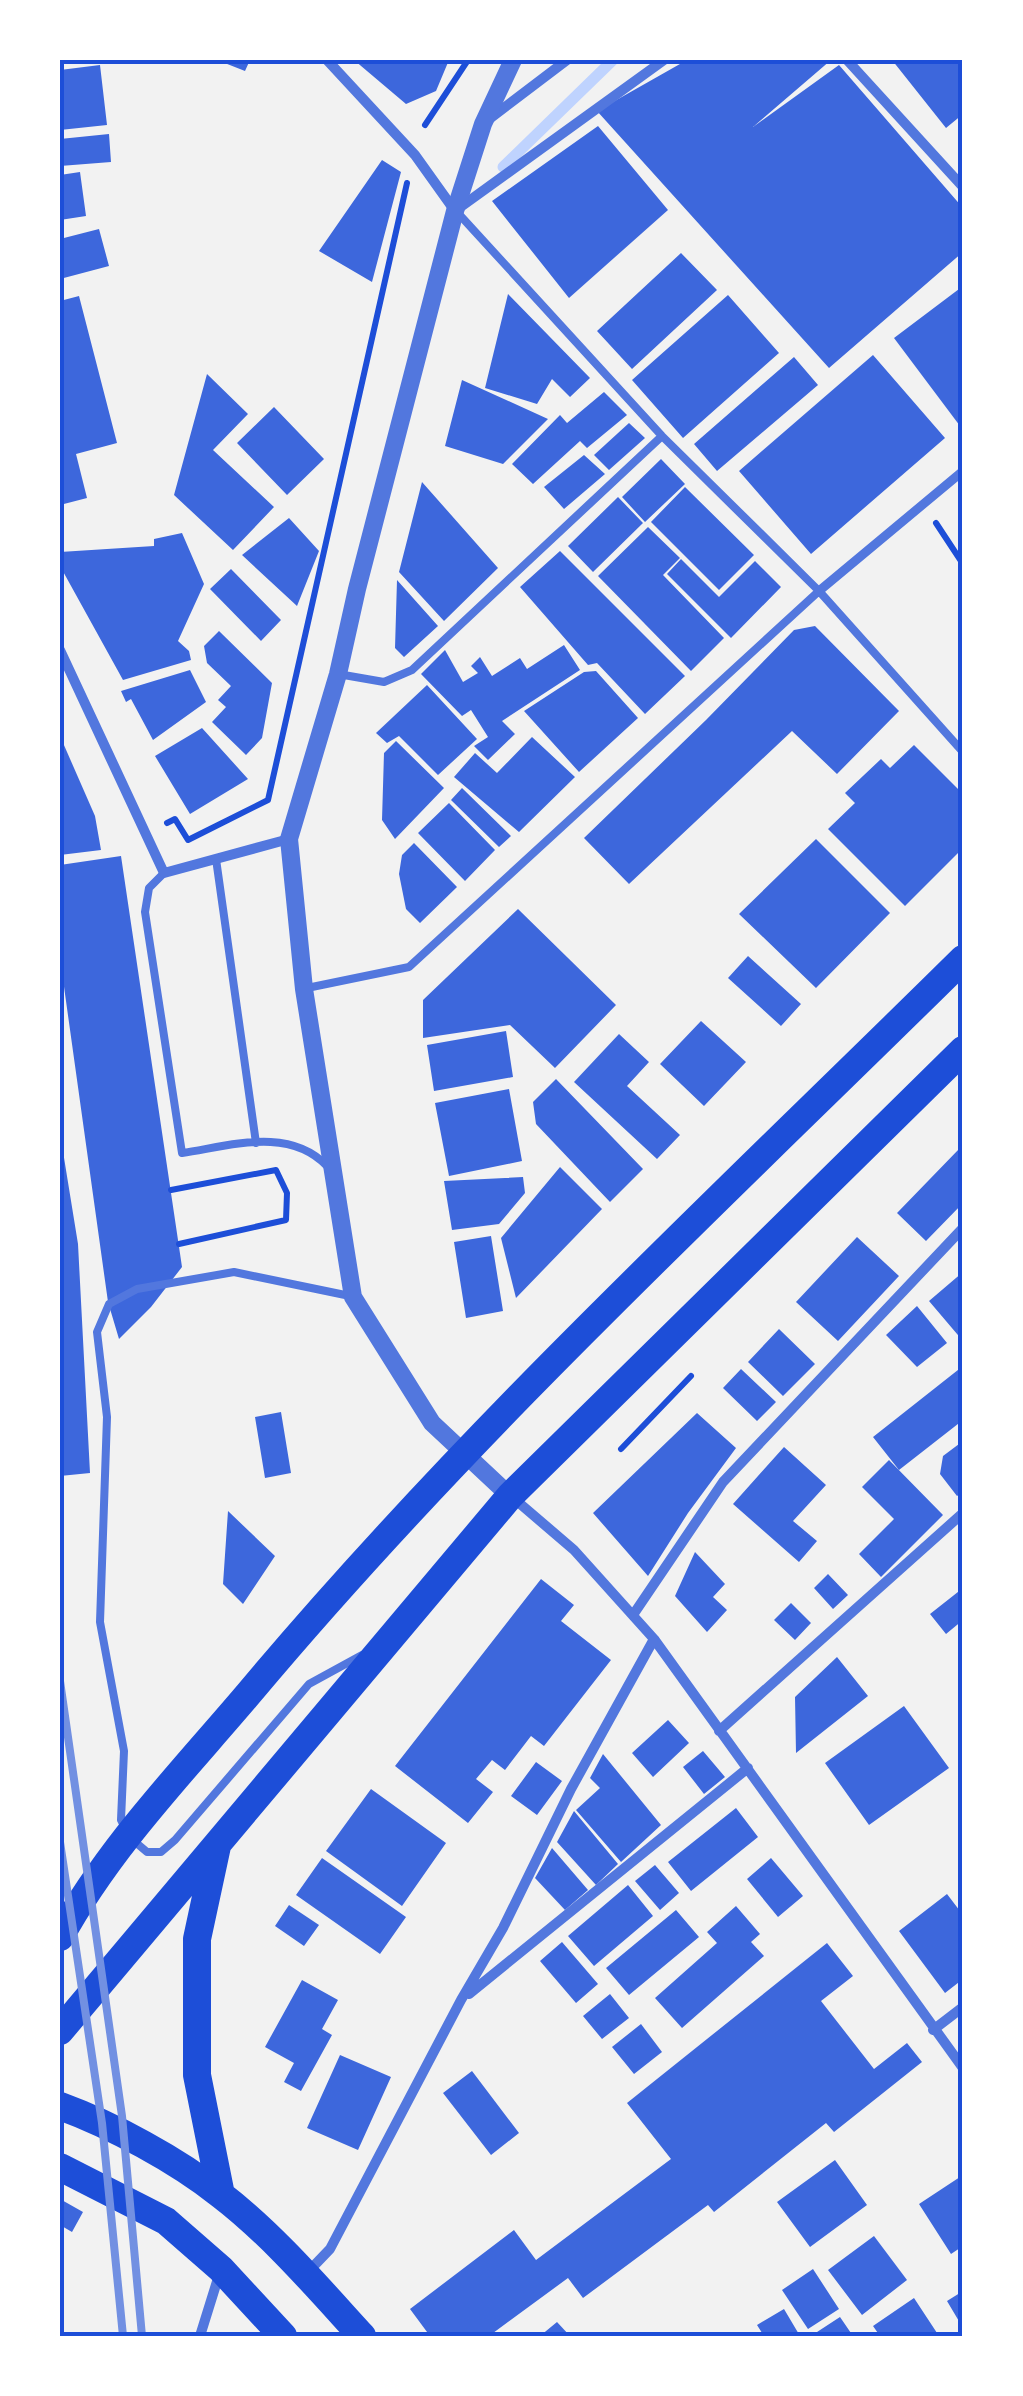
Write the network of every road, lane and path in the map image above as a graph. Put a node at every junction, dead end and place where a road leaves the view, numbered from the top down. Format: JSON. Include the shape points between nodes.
{"nodes":[{"id":1,"x":327,"y":60,"type":"edge"},
{"id":2,"x":468,"y":60,"type":"edge"},
{"id":3,"x":513,"y":60,"type":"edge"},
{"id":4,"x":567,"y":60,"type":"edge"},
{"id":5,"x":664,"y":60,"type":"edge"},
{"id":6,"x":847,"y":60,"type":"edge"},
{"id":7,"x":483,"y":124,"type":"junction"},
{"id":8,"x":425,"y":125,"type":"dead end"},
{"id":9,"x":407,"y":182,"type":"dead end"},
{"id":10,"x":963,"y":187,"type":"edge"},
{"id":11,"x":455,"y":210,"type":"junction"},
{"id":12,"x":662,"y":436,"type":"junction"},
{"id":13,"x":963,"y":471,"type":"edge"},
{"id":14,"x":923,"y":504,"type":"junction"},
{"id":15,"x":963,"y":564,"type":"edge"},
{"id":16,"x":819,"y":590,"type":"junction"},
{"id":17,"x":60,"y":650,"type":"edge"},
{"id":18,"x":338,"y":674,"type":"junction"},
{"id":19,"x":963,"y":752,"type":"edge"},
{"id":20,"x":167,"y":823,"type":"dead end"},
{"id":21,"x":289,"y":839,"type":"junction"},
{"id":22,"x":216,"y":858,"type":"junction"},
{"id":23,"x":164,"y":873,"type":"junction"},
{"id":24,"x":963,"y":959,"type":"edge"},
{"id":25,"x":304,"y":989,"type":"junction"},
{"id":26,"x":963,"y":1050,"type":"edge"},
{"id":27,"x":256,"y":1143,"type":"junction"},
{"id":28,"x":334,"y":1172,"type":"junction"},
{"id":29,"x":171,"y":1190,"type":"dead end"},
{"id":30,"x":963,"y":1228,"type":"edge"},
{"id":31,"x":179,"y":1244,"type":"dead end"},
{"id":32,"x":354,"y":1297,"type":"junction"},
{"id":33,"x":688,"y":1380,"type":"dead end"},
{"id":34,"x":621,"y":1449,"type":"dead end"},
{"id":35,"x":462,"y":1454,"type":"junction"},
{"id":36,"x":510,"y":1496,"type":"junction"},
{"id":37,"x":963,"y":1513,"type":"edge"},
{"id":38,"x":633,"y":1616,"type":"junction"},
{"id":39,"x":654,"y":1639,"type":"junction"},
{"id":40,"x":384,"y":1643,"type":"junction"},
{"id":41,"x":718,"y":1731,"type":"junction"},
{"id":42,"x":748,"y":1768,"type":"junction"},
{"id":43,"x":129,"y":1836,"type":"junction"},
{"id":44,"x":218,"y":1840,"type":"junction"},
{"id":45,"x":60,"y":1934,"type":"edge"},
{"id":46,"x":461,"y":2000,"type":"junction"},
{"id":47,"x":963,"y":2008,"type":"edge"},
{"id":48,"x":933,"y":2030,"type":"junction"},
{"id":49,"x":60,"y":2031,"type":"edge"},
{"id":50,"x":963,"y":2068,"type":"edge"},
{"id":51,"x":60,"y":2106,"type":"edge"},
{"id":52,"x":60,"y":2166,"type":"edge"},
{"id":53,"x":222,"y":2194,"type":"junction"},
{"id":54,"x":221,"y":2269,"type":"junction"},
{"id":55,"x":305,"y":2274,"type":"junction"},
{"id":56,"x":200,"y":2336,"type":"edge"},
{"id":57,"x":283,"y":2336,"type":"edge"},
{"id":58,"x":362,"y":2336,"type":"edge"}],
"edges":[{"from":1,"to":11,"type":"street","via":[[415,155]]},
{"from":2,"to":8,"type":"path"},
{"from":3,"to":7,"type":"street"},
{"from":4,"to":7,"type":"street"},
{"from":5,"to":11,"type":"street"},
{"from":6,"to":10,"type":"street"},
{"from":7,"to":11,"type":"street"},
{"from":9,"to":20,"type":"path","via":[[268,800],[188,840],[175,819]]},
{"from":11,"to":12,"type":"lane"},
{"from":11,"to":18,"type":"street"},
{"from":12,"to":16,"type":"lane"},
{"from":12,"to":18,"type":"lane","via":[[412,670],[384,682]]},
{"from":13,"to":14,"type":"street"},
{"from":14,"to":15,"type":"path"},
{"from":14,"to":16,"type":"street"},
{"from":16,"to":19,"type":"lane"},
{"from":16,"to":25,"type":"lane","via":[[409,967]]},
{"from":17,"to":23,"type":"street"},
{"from":18,"to":21,"type":"street"},
{"from":21,"to":22,"type":"street"},
{"from":21,"to":25,"type":"street"},
{"from":22,"to":23,"type":"street"},
{"from":22,"to":27,"type":"lane"},
{"from":23,"to":27,"type":"lane","via":[[149,888],[145,912],[182,1153]]},
{"from":24,"to":35,"type":"highway"},
{"from":25,"to":28,"type":"street"},
{"from":26,"to":36,"type":"highway"},
{"from":27,"to":28,"type":"lane","via":[[298,1146]]},
{"from":28,"to":32,"type":"street"},
{"from":29,"to":31,"type":"path","via":[[276,1170],[287,1193],[286,1220]]},
{"from":30,"to":38,"type":"street","via":[[723,1482]]},
{"from":32,"to":35,"type":"street","via":[[432,1423]]},
{"from":32,"to":43,"type":"lane","via":[[234,1272],[137,1290],[109,1304],[96,1332],[107,1418],[100,1622],[124,1750],[121,1820]]},
{"from":33,"to":34,"type":"path"},
{"from":35,"to":36,"type":"street"},
{"from":35,"to":43,"type":"highway"},
{"from":36,"to":38,"type":"street","via":[[574,1550]]},
{"from":36,"to":40,"type":"highway"},
{"from":37,"to":41,"type":"street"},
{"from":38,"to":39,"type":"street"},
{"from":39,"to":41,"type":"street"},
{"from":39,"to":46,"type":"street"},
{"from":40,"to":43,"type":"lane","via":[[309,1684],[160,1852],[146,1852]]},
{"from":40,"to":44,"type":"highway"},
{"from":41,"to":42,"type":"street"},
{"from":42,"to":46,"type":"street"},
{"from":42,"to":48,"type":"street"},
{"from":43,"to":45,"type":"highway"},
{"from":44,"to":49,"type":"highway"},
{"from":44,"to":53,"type":"highway","via":[[198,1939],[197,2075]]},
{"from":46,"to":55,"type":"street","via":[[330,2249]]},
{"from":47,"to":48,"type":"street"},
{"from":48,"to":50,"type":"street"},
{"from":51,"to":53,"type":"highway"},
{"from":52,"to":54,"type":"highway","via":[[166,2221]]},
{"from":53,"to":55,"type":"highway"},
{"from":54,"to":56,"type":"street"},
{"from":54,"to":57,"type":"highway"},
{"from":55,"to":58,"type":"highway"}]}
